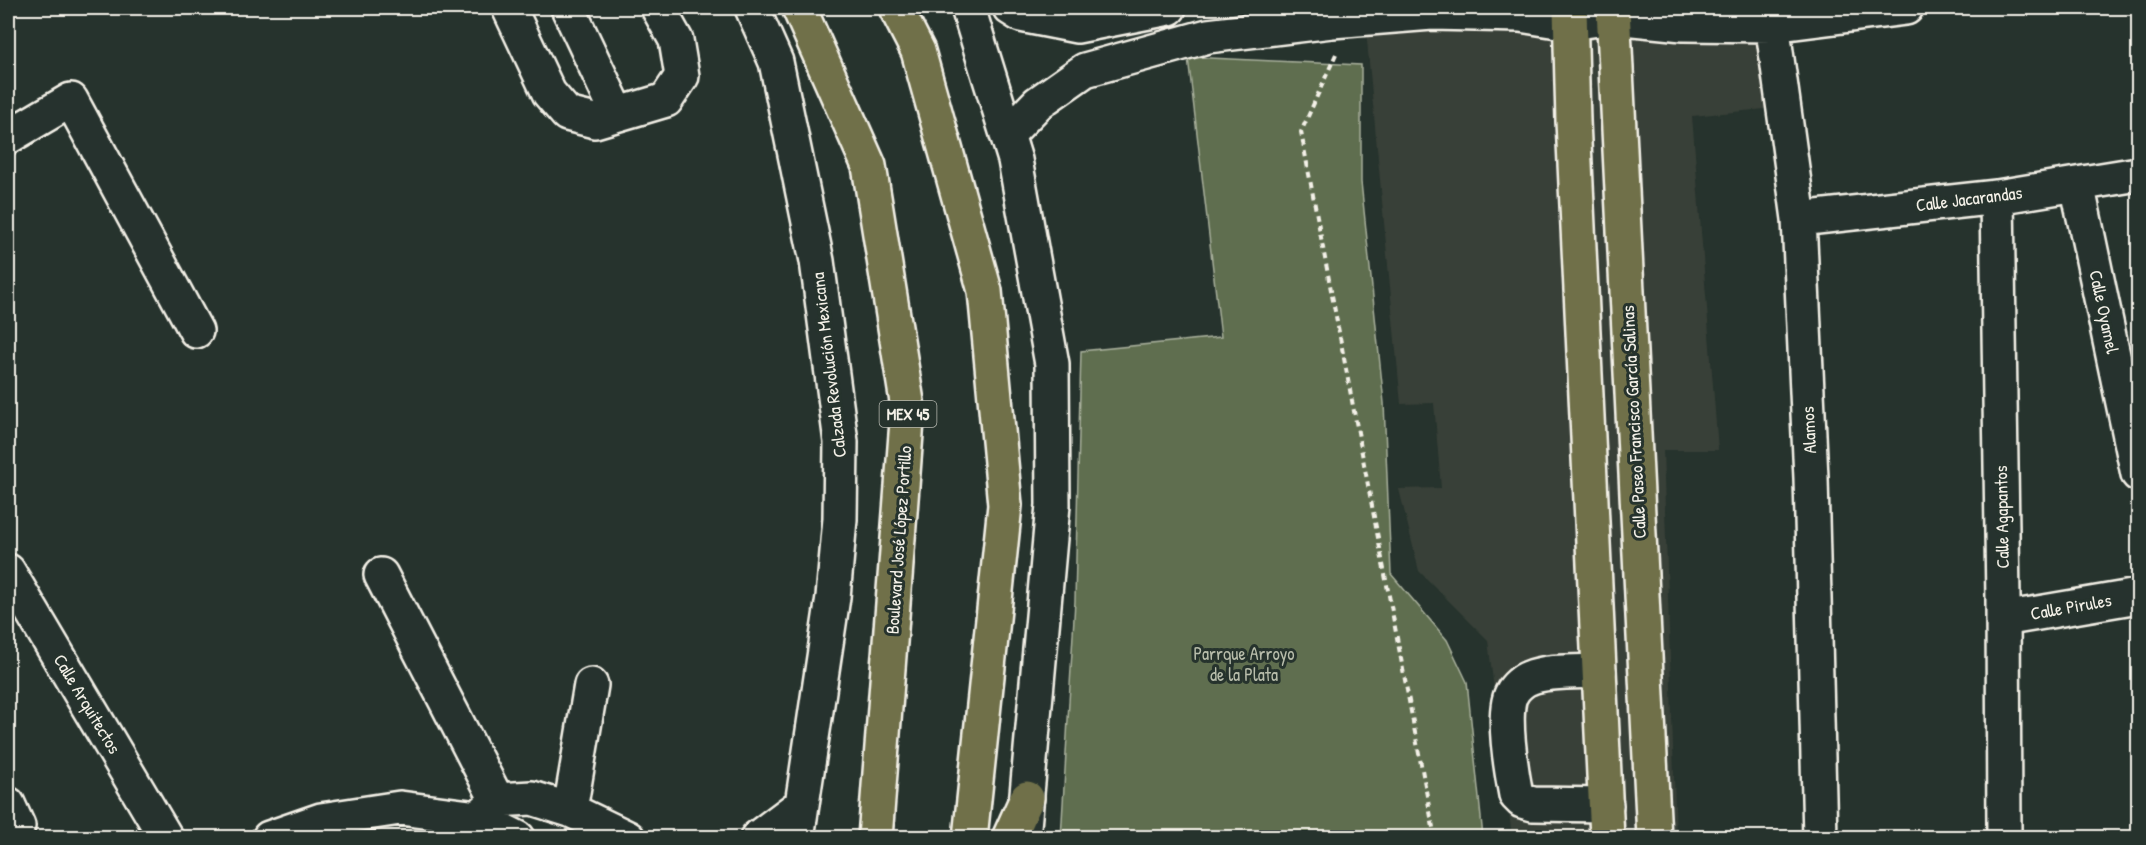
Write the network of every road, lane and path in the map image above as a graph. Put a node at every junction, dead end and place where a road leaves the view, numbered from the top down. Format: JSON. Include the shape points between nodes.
{"nodes":[{"id":1,"x":509,"y":8,"type":"edge"},
{"id":2,"x":568,"y":8,"type":"edge"},
{"id":3,"x":658,"y":8,"type":"edge"},
{"id":4,"x":752,"y":8,"type":"edge"},
{"id":5,"x":799,"y":8,"type":"edge"},
{"id":6,"x":896,"y":8,"type":"edge"},
{"id":7,"x":968,"y":8,"type":"edge"},
{"id":8,"x":1010,"y":8,"type":"edge"},
{"id":9,"x":1169,"y":8,"type":"edge"},
{"id":10,"x":1906,"y":8,"type":"edge"},
{"id":11,"x":1609,"y":11,"type":"edge"},
{"id":12,"x":1570,"y":15,"type":"edge"},
{"id":13,"x":1349,"y":16,"type":"edge"},
{"id":14,"x":1771,"y":16,"type":"edge"},
{"id":15,"x":618,"y":114,"type":"junction"},
{"id":16,"x":1007,"y":135,"type":"junction"},
{"id":17,"x":8,"y":137,"type":"edge"},
{"id":18,"x":2139,"y":174,"type":"edge"},
{"id":19,"x":2077,"y":184,"type":"junction"},
{"id":20,"x":1997,"y":197,"type":"junction"},
{"id":21,"x":1799,"y":219,"type":"junction"},
{"id":22,"x":196,"y":331,"type":"dead end"},
{"id":23,"x":2139,"y":474,"type":"edge"},
{"id":24,"x":8,"y":572,"type":"edge"},
{"id":25,"x":381,"y":575,"type":"dead end"},
{"id":26,"x":2139,"y":596,"type":"edge"},
{"id":27,"x":2003,"y":619,"type":"junction"},
{"id":28,"x":1599,"y":671,"type":"junction"},
{"id":29,"x":591,"y":685,"type":"dead end"},
{"id":30,"x":1027,"y":798,"type":"junction"},
{"id":31,"x":8,"y":804,"type":"edge"},
{"id":32,"x":801,"y":805,"type":"junction"},
{"id":33,"x":1606,"y":805,"type":"junction"},
{"id":34,"x":487,"y":809,"type":"junction"},
{"id":35,"x":570,"y":810,"type":"junction"},
{"id":36,"x":8,"y":832,"type":"edge"},
{"id":37,"x":166,"y":837,"type":"edge"},
{"id":38,"x":269,"y":837,"type":"edge"},
{"id":39,"x":518,"y":837,"type":"edge"},
{"id":40,"x":628,"y":837,"type":"edge"},
{"id":41,"x":757,"y":837,"type":"edge"},
{"id":42,"x":797,"y":837,"type":"edge"},
{"id":43,"x":875,"y":837,"type":"edge"},
{"id":44,"x":970,"y":837,"type":"edge"},
{"id":45,"x":1009,"y":837,"type":"edge"},
{"id":46,"x":1023,"y":837,"type":"edge"},
{"id":47,"x":1435,"y":837,"type":"edge"},
{"id":48,"x":1607,"y":837,"type":"edge"},
{"id":49,"x":1654,"y":837,"type":"edge"},
{"id":50,"x":1820,"y":837,"type":"edge"},
{"id":51,"x":2004,"y":837,"type":"edge"}],
"edges":[{"from":1,"to":15,"type":"street","via":[[549,93],[567,114],[595,121]]},
{"from":2,"to":15,"type":"street"},
{"from":3,"to":15,"type":"street","via":[[676,40],[682,76],[666,100]]},
{"from":4,"to":32,"type":"street","name":"Calzada Revolución Mexicana","via":[[776,62],[817,261],[841,442],[833,597]]},
{"from":5,"to":43,"type":"main road","name":"Boulevard José López Portillo","number":"MEX 45","via":[[869,166],[908,408]]},
{"from":6,"to":44,"type":"main road","via":[[918,51],[986,291],[1005,505]]},
{"from":7,"to":16,"type":"street"},
{"from":8,"to":9,"type":"street","via":[[1021,15],[1077,26]]},
{"from":10,"to":14,"type":"street"},
{"from":11,"to":12,"type":"street"},
{"from":11,"to":14,"type":"street","via":[[1683,24]]},
{"from":11,"to":49,"type":"main road","name":"Calle Paseo Francisco García Salinas"},
{"from":12,"to":13,"type":"street"},
{"from":12,"to":28,"type":"main road"},
{"from":13,"to":16,"type":"street","via":[[1208,36],[1084,70],[1038,103]]},
{"from":13,"to":47,"type":"path","via":[[1301,132]]},
{"from":14,"to":21,"type":"street","name":"Alamos"},
{"from":16,"to":30,"type":"street","via":[[1015,160],[1052,364],[1053,505]]},
{"from":17,"to":22,"type":"street","via":[[71,100]]},
{"from":18,"to":19,"type":"street","name":"Calle Jacarandas"},
{"from":19,"to":20,"type":"street","name":"Calle Jacarandas"},
{"from":19,"to":23,"type":"street","name":"Calle Oyamel"},
{"from":20,"to":21,"type":"street","name":"Calle Jacarandas"},
{"from":20,"to":27,"type":"street","name":"Calle Agapantos"},
{"from":21,"to":50,"type":"street","name":"Alamos","via":[[1811,478]]},
{"from":24,"to":37,"type":"street","name":"Calle Arquitectos"},
{"from":25,"to":34,"type":"street"},
{"from":26,"to":27,"type":"street","name":"Calle Pirules"},
{"from":27,"to":51,"type":"street","name":"Calle Agapantos"},
{"from":28,"to":33,"type":"main road"},
{"from":28,"to":33,"type":"street","via":[[1530,677],[1519,685],[1510,694],[1508,742],[1515,795],[1522,801]]},
{"from":29,"to":35,"type":"street"},
{"from":30,"to":45,"type":"main road"},
{"from":30,"to":46,"type":"street"},
{"from":31,"to":36,"type":"street","via":[[18,826]]},
{"from":32,"to":41,"type":"street"},
{"from":32,"to":42,"type":"street","name":"Calzada Revolución Mexicana"},
{"from":33,"to":48,"type":"main road"},
{"from":34,"to":35,"type":"street","via":[[532,798]]},
{"from":34,"to":38,"type":"street","via":[[400,808],[321,820]]},
{"from":34,"to":39,"type":"street"},
{"from":35,"to":40,"type":"street"}]}
